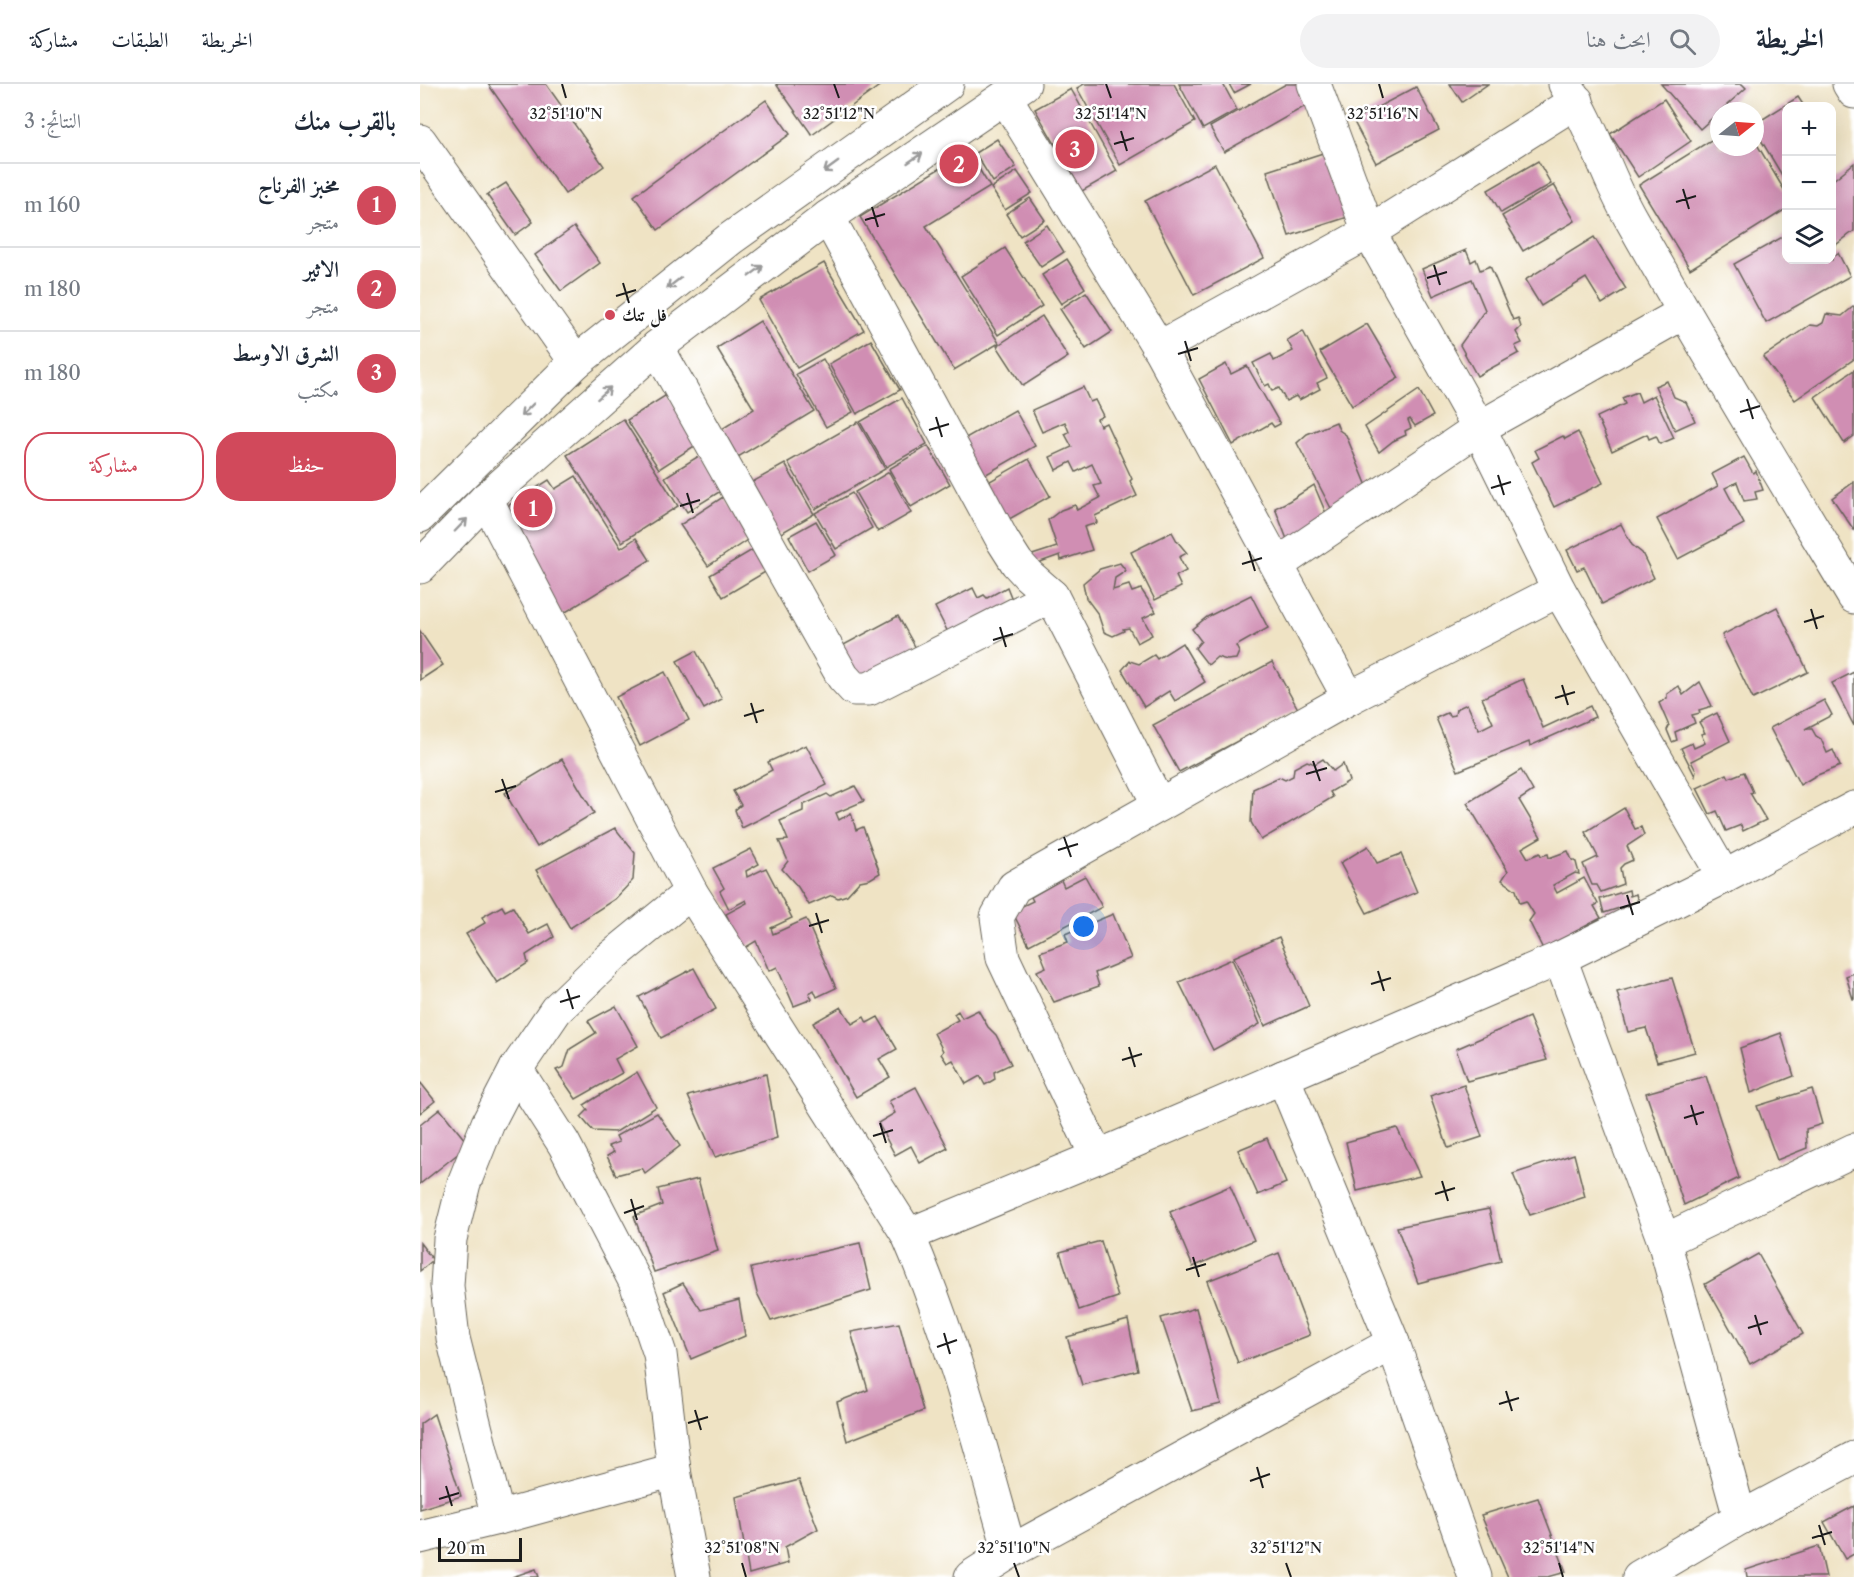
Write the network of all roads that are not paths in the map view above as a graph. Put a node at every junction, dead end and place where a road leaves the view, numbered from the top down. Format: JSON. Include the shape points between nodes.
{"nodes":[{"id":1,"x":946,"y":84,"type":"edge"},
{"id":2,"x":1314,"y":84,"type":"edge"},
{"id":3,"x":1849,"y":84,"type":"edge"},
{"id":4,"x":1015,"y":91,"type":"edge"},
{"id":5,"x":1571,"y":92,"type":"edge"},
{"id":6,"x":1854,"y":92,"type":"edge"},
{"id":7,"x":420,"y":141,"type":"edge"},
{"id":8,"x":828,"y":217,"type":"junction"},
{"id":9,"x":1369,"y":232,"type":"junction"},
{"id":10,"x":1683,"y":313,"type":"junction"},
{"id":11,"x":657,"y":346,"type":"junction"},
{"id":12,"x":1159,"y":348,"type":"junction"},
{"id":13,"x":576,"y":362,"type":"junction"},
{"id":14,"x":1479,"y":428,"type":"junction"},
{"id":15,"x":486,"y":499,"type":"junction"},
{"id":16,"x":420,"y":516,"type":"edge"},
{"id":17,"x":1278,"y":564,"type":"junction"},
{"id":18,"x":420,"y":567,"type":"edge"},
{"id":19,"x":1558,"y":590,"type":"junction"},
{"id":20,"x":1052,"y":596,"type":"junction"},
{"id":21,"x":1854,"y":597,"type":"edge"},
{"id":22,"x":1349,"y":698,"type":"junction"},
{"id":23,"x":1159,"y":805,"type":"junction"},
{"id":24,"x":1854,"y":808,"type":"edge"},
{"id":25,"x":1724,"y":877,"type":"junction"},
{"id":26,"x":691,"y":892,"type":"junction"},
{"id":27,"x":1560,"y":958,"type":"junction"},
{"id":28,"x":516,"y":1069,"type":"junction"},
{"id":29,"x":1282,"y":1077,"type":"junction"},
{"id":30,"x":1854,"y":1150,"type":"edge"},
{"id":31,"x":1097,"y":1157,"type":"junction"},
{"id":32,"x":908,"y":1235,"type":"junction"},
{"id":33,"x":1664,"y":1241,"type":"junction"},
{"id":34,"x":1393,"y":1343,"type":"junction"},
{"id":35,"x":1854,"y":1458,"type":"edge"},
{"id":36,"x":674,"y":1470,"type":"junction"},
{"id":37,"x":498,"y":1518,"type":"junction"},
{"id":38,"x":1740,"y":1518,"type":"junction"},
{"id":39,"x":420,"y":1537,"type":"edge"},
{"id":40,"x":1010,"y":1552,"type":"junction"},
{"id":41,"x":694,"y":1577,"type":"edge"},
{"id":42,"x":971,"y":1577,"type":"edge"},
{"id":43,"x":1475,"y":1577,"type":"edge"},
{"id":44,"x":1639,"y":1577,"type":"edge"}],
"edges":[{"from":1,"to":13,"type":"street","one_way":true,"via":[[730,239]]},
{"from":2,"to":9,"type":"street"},
{"from":3,"to":6,"type":"street"},
{"from":8,"to":4,"type":"street","one_way":true},
{"from":4,"to":12,"type":"street"},
{"from":5,"to":9,"type":"street"},
{"from":5,"to":10,"type":"street","via":[[1622,204]]},
{"from":7,"to":13,"type":"street"},
{"from":11,"to":8,"type":"street","one_way":true},
{"from":8,"to":20,"type":"street","via":[[1003,541],[1022,569]]},
{"from":9,"to":12,"type":"street"},
{"from":9,"to":14,"type":"street"},
{"from":10,"to":14,"type":"street"},
{"from":10,"to":21,"type":"street"},
{"from":15,"to":11,"type":"street","one_way":true},
{"from":11,"to":20,"type":"street","via":[[854,690],[869,689]]},
{"from":12,"to":17,"type":"street"},
{"from":13,"to":16,"type":"street","one_way":true},
{"from":14,"to":17,"type":"street"},
{"from":14,"to":19,"type":"street"},
{"from":18,"to":15,"type":"street","one_way":true},
{"from":15,"to":26,"type":"street"},
{"from":17,"to":22,"type":"street"},
{"from":19,"to":22,"type":"street"},
{"from":19,"to":25,"type":"street"},
{"from":20,"to":23,"type":"street"},
{"from":22,"to":23,"type":"street"},
{"from":23,"to":31,"type":"street","via":[[1014,887],[997,916],[1003,958]]},
{"from":24,"to":25,"type":"street"},
{"from":25,"to":27,"type":"street"},
{"from":26,"to":28,"type":"street","via":[[609,959],[556,1010]]},
{"from":26,"to":32,"type":"street"},
{"from":27,"to":29,"type":"street"},
{"from":27,"to":33,"type":"street"},
{"from":28,"to":36,"type":"street","via":[[564,1144],[636,1283],[660,1354]]},
{"from":28,"to":37,"type":"street","via":[[488,1123],[464,1183],[450,1239],[447,1286],[453,1338]]},
{"from":29,"to":31,"type":"street"},
{"from":29,"to":34,"type":"street"},
{"from":30,"to":33,"type":"street"},
{"from":31,"to":32,"type":"street"},
{"from":32,"to":40,"type":"street","via":[[932,1291]]},
{"from":33,"to":38,"type":"street"},
{"from":34,"to":40,"type":"street"},
{"from":34,"to":43,"type":"street"},
{"from":35,"to":38,"type":"street"},
{"from":36,"to":37,"type":"street"},
{"from":36,"to":41,"type":"street"},
{"from":37,"to":39,"type":"street"},
{"from":38,"to":44,"type":"street"},
{"from":40,"to":42,"type":"street"}]}
